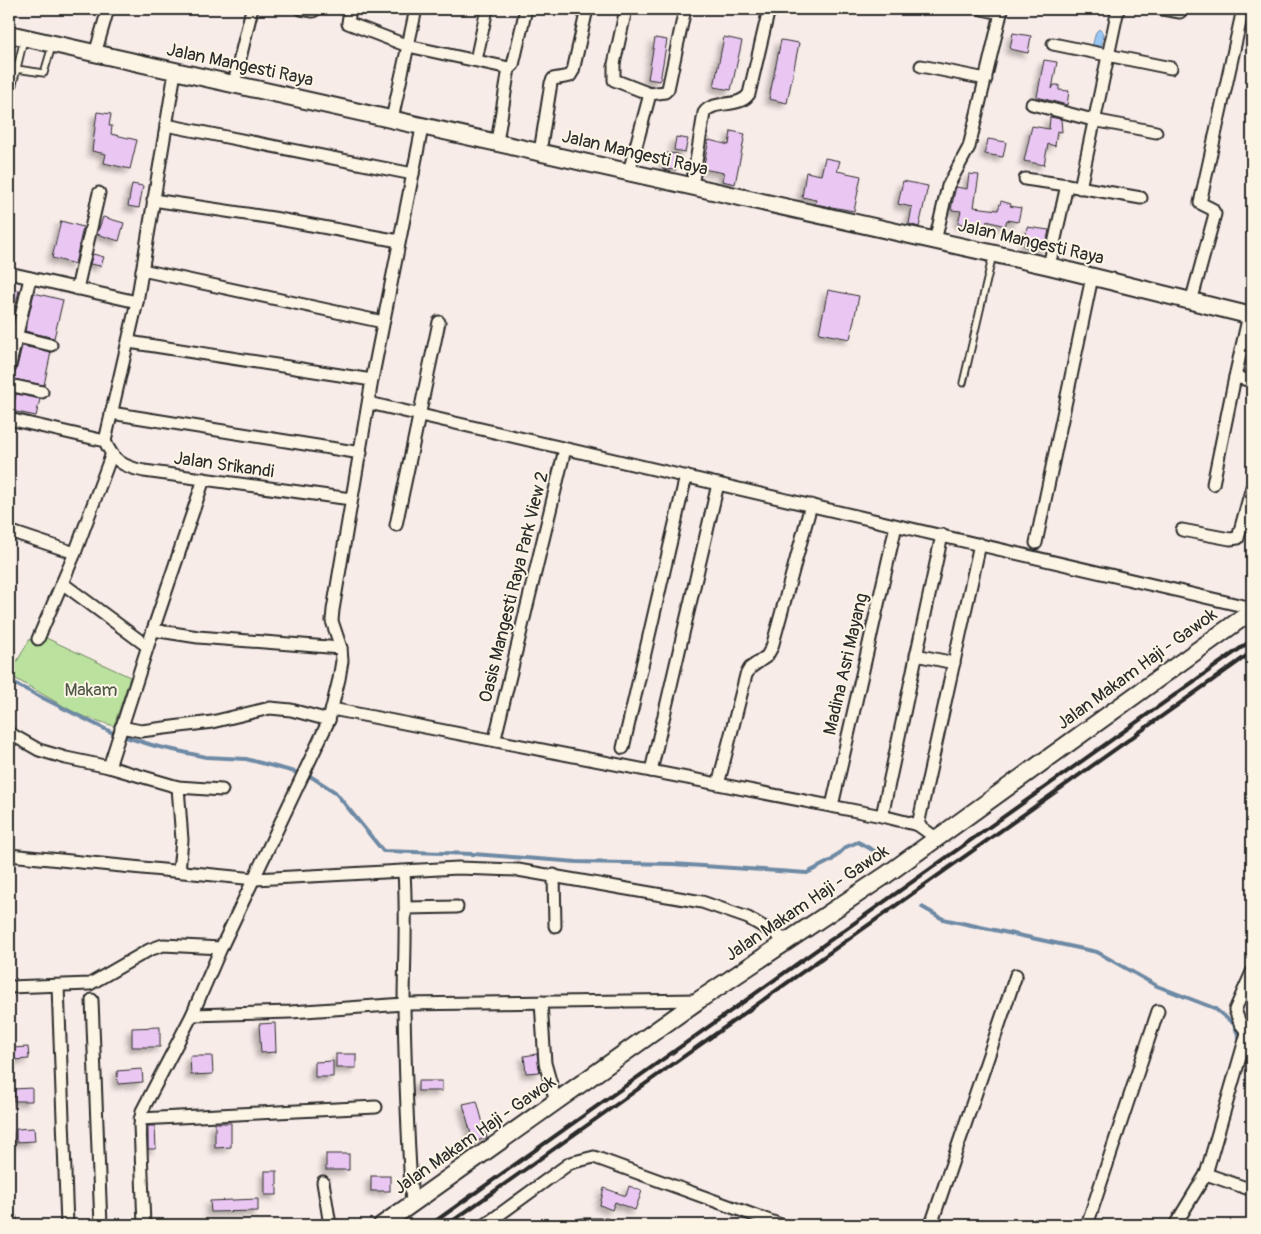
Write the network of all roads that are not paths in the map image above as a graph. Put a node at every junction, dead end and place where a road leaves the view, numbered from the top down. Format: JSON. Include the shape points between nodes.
{"nodes":[{"id":1,"x":108,"y":9,"type":"edge"},
{"id":2,"x":252,"y":9,"type":"edge"},
{"id":3,"x":301,"y":9,"type":"edge"},
{"id":4,"x":316,"y":9,"type":"edge"},
{"id":5,"x":350,"y":9,"type":"edge"},
{"id":6,"x":416,"y":9,"type":"edge"},
{"id":7,"x":487,"y":9,"type":"edge"},
{"id":8,"x":526,"y":9,"type":"edge"},
{"id":9,"x":587,"y":9,"type":"edge"},
{"id":10,"x":626,"y":9,"type":"edge"},
{"id":11,"x":686,"y":9,"type":"edge"},
{"id":12,"x":769,"y":9,"type":"edge"},
{"id":13,"x":982,"y":9,"type":"edge"},
{"id":14,"x":1118,"y":9,"type":"edge"},
{"id":15,"x":1162,"y":9,"type":"edge"},
{"id":16,"x":1243,"y":9,"type":"edge"},
{"id":17,"x":1001,"y":11,"type":"edge"},
{"id":18,"x":1180,"y":12,"type":"dead end"},
{"id":19,"x":17,"y":35,"type":"edge"},
{"id":20,"x":52,"y":44,"type":"junction"},
{"id":21,"x":1053,"y":44,"type":"dead end"},
{"id":22,"x":408,"y":46,"type":"junction"},
{"id":23,"x":95,"y":54,"type":"junction"},
{"id":24,"x":1108,"y":54,"type":"junction"},
{"id":25,"x":476,"y":60,"type":"junction"},
{"id":26,"x":921,"y":66,"type":"dead end"},
{"id":27,"x":509,"y":68,"type":"junction"},
{"id":28,"x":1171,"y":68,"type":"dead end"},
{"id":29,"x":16,"y":69,"type":"junction"},
{"id":30,"x":175,"y":72,"type":"junction"},
{"id":31,"x":986,"y":79,"type":"junction"},
{"id":32,"x":234,"y":83,"type":"junction"},
{"id":33,"x":650,"y":94,"type":"junction"},
{"id":34,"x":9,"y":101,"type":"edge"},
{"id":35,"x":1032,"y":104,"type":"dead end"},
{"id":36,"x":392,"y":119,"type":"junction"},
{"id":37,"x":1094,"y":120,"type":"junction"},
{"id":38,"x":166,"y":125,"type":"junction"},
{"id":39,"x":422,"y":128,"type":"junction"},
{"id":40,"x":1156,"y":132,"type":"dead end"},
{"id":41,"x":497,"y":142,"type":"junction"},
{"id":42,"x":540,"y":152,"type":"junction"},
{"id":43,"x":629,"y":172,"type":"junction"},
{"id":44,"x":413,"y":174,"type":"junction"},
{"id":45,"x":1025,"y":179,"type":"dead end"},
{"id":46,"x":1067,"y":185,"type":"junction"},
{"id":47,"x":692,"y":186,"type":"junction"},
{"id":48,"x":1080,"y":188,"type":"junction"},
{"id":49,"x":99,"y":193,"type":"dead end"},
{"id":50,"x":1141,"y":198,"type":"dead end"},
{"id":51,"x":153,"y":200,"type":"junction"},
{"id":52,"x":935,"y":240,"type":"junction"},
{"id":53,"x":398,"y":241,"type":"junction"},
{"id":54,"x":993,"y":254,"type":"junction"},
{"id":55,"x":1049,"y":266,"type":"junction"},
{"id":56,"x":142,"y":270,"type":"junction"},
{"id":57,"x":9,"y":274,"type":"edge"},
{"id":58,"x":1092,"y":277,"type":"junction"},
{"id":59,"x":30,"y":278,"type":"junction"},
{"id":60,"x":77,"y":289,"type":"junction"},
{"id":61,"x":137,"y":302,"type":"junction"},
{"id":62,"x":1192,"y":302,"type":"junction"},
{"id":63,"x":1251,"y":316,"type":"edge"},
{"id":64,"x":383,"y":322,"type":"junction"},
{"id":65,"x":439,"y":322,"type":"dead end"},
{"id":66,"x":12,"y":335,"type":"edge"},
{"id":67,"x":129,"y":342,"type":"junction"},
{"id":68,"x":51,"y":344,"type":"dead end"},
{"id":69,"x":9,"y":369,"type":"edge"},
{"id":70,"x":1235,"y":378,"type":"junction"},
{"id":71,"x":372,"y":380,"type":"junction"},
{"id":72,"x":1252,"y":381,"type":"edge"},
{"id":73,"x":962,"y":383,"type":"dead end"},
{"id":74,"x":9,"y":385,"type":"edge"},
{"id":75,"x":42,"y":392,"type":"dead end"},
{"id":76,"x":369,"y":403,"type":"junction"},
{"id":77,"x":111,"y":413,"type":"junction"},
{"id":78,"x":419,"y":415,"type":"junction"},
{"id":79,"x":9,"y":419,"type":"edge"},
{"id":80,"x":105,"y":441,"type":"junction"},
{"id":81,"x":565,"y":448,"type":"junction"},
{"id":82,"x":361,"y":453,"type":"junction"},
{"id":83,"x":111,"y":456,"type":"junction"},
{"id":84,"x":686,"y":476,"type":"junction"},
{"id":85,"x":204,"y":479,"type":"junction"},
{"id":86,"x":718,"y":484,"type":"junction"},
{"id":87,"x":1213,"y":484,"type":"dead end"},
{"id":88,"x":1252,"y":487,"type":"edge"},
{"id":89,"x":351,"y":500,"type":"junction"},
{"id":90,"x":811,"y":506,"type":"junction"},
{"id":91,"x":396,"y":525,"type":"dead end"},
{"id":92,"x":895,"y":530,"type":"dead end"},
{"id":93,"x":1182,"y":530,"type":"dead end"},
{"id":94,"x":9,"y":532,"type":"edge"},
{"id":95,"x":942,"y":535,"type":"junction"},
{"id":96,"x":1036,"y":543,"type":"dead end"},
{"id":97,"x":980,"y":544,"type":"junction"},
{"id":98,"x":75,"y":553,"type":"junction"},
{"id":99,"x":62,"y":582,"type":"junction"},
{"id":100,"x":1252,"y":609,"type":"edge"},
{"id":101,"x":153,"y":630,"type":"junction"},
{"id":102,"x":38,"y":639,"type":"dead end"},
{"id":103,"x":147,"y":646,"type":"junction"},
{"id":104,"x":341,"y":648,"type":"junction"},
{"id":105,"x":916,"y":655,"type":"junction"},
{"id":106,"x":954,"y":663,"type":"junction"},
{"id":107,"x":332,"y":709,"type":"junction"},
{"id":108,"x":328,"y":720,"type":"junction"},
{"id":109,"x":119,"y":732,"type":"junction"},
{"id":110,"x":9,"y":733,"type":"edge"},
{"id":111,"x":496,"y":734,"type":"dead end"},
{"id":112,"x":623,"y":748,"type":"dead end"},
{"id":113,"x":109,"y":767,"type":"junction"},
{"id":114,"x":651,"y":771,"type":"junction"},
{"id":115,"x":719,"y":781,"type":"dead end"},
{"id":116,"x":178,"y":787,"type":"junction"},
{"id":117,"x":222,"y":790,"type":"dead end"},
{"id":118,"x":832,"y":806,"type":"junction"},
{"id":119,"x":882,"y":816,"type":"junction"},
{"id":120,"x":918,"y":825,"type":"junction"},
{"id":121,"x":936,"y":838,"type":"junction"},
{"id":122,"x":9,"y":855,"type":"edge"},
{"id":123,"x":179,"y":872,"type":"junction"},
{"id":124,"x":404,"y":872,"type":"junction"},
{"id":125,"x":554,"y":875,"type":"junction"},
{"id":126,"x":255,"y":879,"type":"junction"},
{"id":127,"x":457,"y":906,"type":"dead end"},
{"id":128,"x":406,"y":908,"type":"junction"},
{"id":129,"x":555,"y":926,"type":"dead end"},
{"id":130,"x":788,"y":941,"type":"junction"},
{"id":131,"x":221,"y":948,"type":"junction"},
{"id":132,"x":1252,"y":972,"type":"edge"},
{"id":133,"x":1016,"y":975,"type":"dead end"},
{"id":134,"x":58,"y":986,"type":"junction"},
{"id":135,"x":9,"y":988,"type":"edge"},
{"id":136,"x":92,"y":1000,"type":"dead end"},
{"id":137,"x":700,"y":1000,"type":"junction"},
{"id":138,"x":541,"y":1002,"type":"junction"},
{"id":139,"x":404,"y":1004,"type":"junction"},
{"id":140,"x":1158,"y":1011,"type":"dead end"},
{"id":141,"x":192,"y":1016,"type":"junction"},
{"id":142,"x":1247,"y":1038,"type":"edge"},
{"id":143,"x":556,"y":1102,"type":"junction"},
{"id":144,"x":376,"y":1107,"type":"dead end"},
{"id":145,"x":140,"y":1119,"type":"junction"},
{"id":146,"x":1206,"y":1174,"type":"junction"},
{"id":147,"x":323,"y":1182,"type":"dead end"},
{"id":148,"x":1252,"y":1190,"type":"edge"},
{"id":149,"x":412,"y":1205,"type":"junction"},
{"id":150,"x":9,"y":1217,"type":"edge"},
{"id":151,"x":12,"y":1225,"type":"edge"},
{"id":152,"x":68,"y":1225,"type":"edge"},
{"id":153,"x":101,"y":1225,"type":"edge"},
{"id":154,"x":144,"y":1225,"type":"edge"},
{"id":155,"x":330,"y":1225,"type":"edge"},
{"id":156,"x":382,"y":1225,"type":"edge"},
{"id":157,"x":485,"y":1225,"type":"edge"},
{"id":158,"x":582,"y":1225,"type":"edge"},
{"id":159,"x":604,"y":1225,"type":"edge"},
{"id":160,"x":781,"y":1225,"type":"edge"},
{"id":161,"x":931,"y":1225,"type":"edge"},
{"id":162,"x":1087,"y":1225,"type":"edge"},
{"id":163,"x":1175,"y":1225,"type":"edge"}],
"edges":[{"from":1,"to":23,"type":"street"},
{"from":2,"to":32,"type":"street"},
{"from":3,"to":4,"type":"street"},
{"from":5,"to":22,"type":"street","via":[[348,23]]},
{"from":6,"to":22,"type":"street"},
{"from":7,"to":25,"type":"street"},
{"from":8,"to":27,"type":"street","via":[[513,66]]},
{"from":9,"to":42,"type":"street","via":[[574,71],[570,76],[553,79],[551,83]]},
{"from":10,"to":33,"type":"street","via":[[614,64],[614,80]]},
{"from":11,"to":33,"type":"street","via":[[668,89]]},
{"from":12,"to":47,"type":"street","via":[[747,97],[709,108],[704,113]]},
{"from":13,"to":17,"type":"street"},
{"from":14,"to":24,"type":"street"},
{"from":15,"to":18,"type":"street"},
{"from":16,"to":62,"type":"street","via":[[1200,203],[1212,209],[1214,214]]},
{"from":17,"to":31,"type":"street"},
{"from":19,"to":20,"type":"street","name":"Jalan Mangesti Raya"},
{"from":19,"to":29,"type":"lane"},
{"from":20,"to":23,"type":"street","name":"Jalan Mangesti Raya"},
{"from":20,"to":29,"type":"lane","via":[[44,73]]},
{"from":21,"to":24,"type":"street"},
{"from":22,"to":25,"type":"street"},
{"from":22,"to":36,"type":"street"},
{"from":23,"to":30,"type":"street","name":"Jalan Mangesti Raya"},
{"from":24,"to":28,"type":"street"},
{"from":24,"to":37,"type":"street"},
{"from":25,"to":27,"type":"street"},
{"from":26,"to":31,"type":"street"},
{"from":27,"to":41,"type":"street"},
{"from":29,"to":34,"type":"lane"},
{"from":30,"to":32,"type":"street","name":"Jalan Mangesti Raya"},
{"from":30,"to":38,"type":"street"},
{"from":31,"to":52,"type":"street","via":[[968,147],[948,186]]},
{"from":32,"to":36,"type":"street","name":"Jalan Mangesti Raya"},
{"from":33,"to":43,"type":"street"},
{"from":35,"to":37,"type":"street"},
{"from":36,"to":39,"type":"street","name":"Jalan Mangesti Raya"},
{"from":37,"to":40,"type":"street"},
{"from":37,"to":48,"type":"street"},
{"from":38,"to":44,"type":"street"},
{"from":38,"to":51,"type":"street"},
{"from":39,"to":41,"type":"street","name":"Jalan Mangesti Raya"},
{"from":39,"to":44,"type":"street"},
{"from":41,"to":42,"type":"street","name":"Jalan Mangesti Raya"},
{"from":42,"to":43,"type":"street","name":"Jalan Mangesti Raya"},
{"from":43,"to":47,"type":"street","name":"Jalan Mangesti Raya"},
{"from":44,"to":53,"type":"street"},
{"from":45,"to":46,"type":"street"},
{"from":46,"to":48,"type":"street"},
{"from":46,"to":55,"type":"street"},
{"from":47,"to":52,"type":"street","name":"Jalan Mangesti Raya"},
{"from":48,"to":50,"type":"street"},
{"from":49,"to":60,"type":"street"},
{"from":51,"to":53,"type":"street"},
{"from":51,"to":56,"type":"street"},
{"from":52,"to":54,"type":"street","name":"Jalan Mangesti Raya"},
{"from":53,"to":64,"type":"street"},
{"from":54,"to":55,"type":"street","name":"Jalan Mangesti Raya"},
{"from":54,"to":73,"type":"lane"},
{"from":55,"to":58,"type":"street","name":"Jalan Mangesti Raya"},
{"from":56,"to":61,"type":"street"},
{"from":56,"to":64,"type":"street"},
{"from":57,"to":59,"type":"street"},
{"from":58,"to":62,"type":"street","name":"Jalan Mangesti Raya"},
{"from":58,"to":96,"type":"street"},
{"from":59,"to":60,"type":"street"},
{"from":59,"to":66,"type":"street"},
{"from":60,"to":61,"type":"street"},
{"from":61,"to":67,"type":"street"},
{"from":62,"to":63,"type":"street","name":"Jalan Mangesti Raya"},
{"from":63,"to":70,"type":"street"},
{"from":64,"to":71,"type":"street"},
{"from":65,"to":78,"type":"street"},
{"from":66,"to":68,"type":"street"},
{"from":66,"to":69,"type":"street"},
{"from":67,"to":71,"type":"street"},
{"from":67,"to":77,"type":"street"},
{"from":70,"to":72,"type":"street"},
{"from":70,"to":87,"type":"street"},
{"from":71,"to":76,"type":"street"},
{"from":74,"to":75,"type":"street"},
{"from":76,"to":78,"type":"street"},
{"from":76,"to":82,"type":"street"},
{"from":77,"to":80,"type":"street"},
{"from":77,"to":82,"type":"street"},
{"from":78,"to":81,"type":"street"},
{"from":78,"to":91,"type":"street"},
{"from":79,"to":80,"type":"street"},
{"from":80,"to":83,"type":"street"},
{"from":81,"to":84,"type":"street"},
{"from":81,"to":111,"type":"street","name":"Oasis Mangesti Raya Park View 2"},
{"from":82,"to":89,"type":"street"},
{"from":83,"to":85,"type":"street","name":"Jalan Srikandi","via":[[127,467]]},
{"from":83,"to":98,"type":"street"},
{"from":84,"to":86,"type":"street"},
{"from":84,"to":112,"type":"street"},
{"from":85,"to":89,"type":"street","name":"Jalan Srikandi"},
{"from":85,"to":101,"type":"street"},
{"from":86,"to":90,"type":"street"},
{"from":86,"to":114,"type":"street"},
{"from":88,"to":93,"type":"street","via":[[1238,538]]},
{"from":89,"to":104,"type":"street","via":[[332,615]]},
{"from":90,"to":95,"type":"street"},
{"from":90,"to":115,"type":"street","via":[[772,647],[767,656],[750,668],[743,684]]},
{"from":92,"to":118,"type":"street","name":"Madina Asri Mayang"},
{"from":94,"to":98,"type":"street"},
{"from":95,"to":97,"type":"street"},
{"from":95,"to":105,"type":"street"},
{"from":97,"to":100,"type":"street"},
{"from":97,"to":106,"type":"street"},
{"from":98,"to":99,"type":"street"},
{"from":99,"to":102,"type":"street"},
{"from":99,"to":103,"type":"street"},
{"from":100,"to":121,"type":"street","name":"Jalan Makam Haji - Gawok"},
{"from":101,"to":103,"type":"street"},
{"from":101,"to":104,"type":"street","via":[[198,637]]},
{"from":103,"to":109,"type":"street"},
{"from":104,"to":107,"type":"street","via":[[339,679]]},
{"from":105,"to":106,"type":"street"},
{"from":105,"to":119,"type":"street"},
{"from":106,"to":120,"type":"street"},
{"from":107,"to":108,"type":"street"},
{"from":107,"to":114,"type":"street"},
{"from":108,"to":109,"type":"street","via":[[270,708],[212,722]]},
{"from":108,"to":126,"type":"street"},
{"from":109,"to":113,"type":"street"},
{"from":110,"to":113,"type":"street","via":[[53,755]]},
{"from":113,"to":116,"type":"street"},
{"from":114,"to":118,"type":"street"},
{"from":116,"to":117,"type":"street"},
{"from":116,"to":123,"type":"street","via":[[182,840]]},
{"from":118,"to":119,"type":"street"},
{"from":119,"to":120,"type":"street"},
{"from":120,"to":121,"type":"street"},
{"from":121,"to":130,"type":"street","name":"Jalan Makam Haji - Gawok"},
{"from":122,"to":123,"type":"street"},
{"from":123,"to":126,"type":"street"},
{"from":124,"to":125,"type":"street","via":[[488,867]]},
{"from":124,"to":126,"type":"street"},
{"from":124,"to":128,"type":"street"},
{"from":125,"to":129,"type":"street"},
{"from":125,"to":130,"type":"street","via":[[702,902],[748,918]]},
{"from":126,"to":131,"type":"street"},
{"from":127,"to":128,"type":"street"},
{"from":128,"to":139,"type":"street"},
{"from":130,"to":137,"type":"street","name":"Jalan Makam Haji - Gawok"},
{"from":131,"to":134,"type":"street","via":[[163,945],[90,984]]},
{"from":131,"to":141,"type":"street"},
{"from":132,"to":142,"type":"street","via":[[1235,1010]]},
{"from":133,"to":161,"type":"street"},
{"from":134,"to":135,"type":"street"},
{"from":134,"to":152,"type":"street"},
{"from":136,"to":153,"type":"street"},
{"from":137,"to":138,"type":"street"},
{"from":137,"to":143,"type":"street","name":"Jalan Makam Haji - Gawok"},
{"from":138,"to":139,"type":"street"},
{"from":138,"to":143,"type":"street","via":[[545,1063]]},
{"from":139,"to":141,"type":"street"},
{"from":139,"to":149,"type":"street"},
{"from":140,"to":162,"type":"street"},
{"from":141,"to":145,"type":"street"},
{"from":142,"to":146,"type":"street"},
{"from":143,"to":149,"type":"street","name":"Jalan Makam Haji - Gawok"},
{"from":144,"to":145,"type":"street"},
{"from":145,"to":154,"type":"street"},
{"from":146,"to":148,"type":"street"},
{"from":146,"to":163,"type":"street"},
{"from":147,"to":155,"type":"street"},
{"from":149,"to":156,"type":"street","name":"Jalan Makam Haji - Gawok"},
{"from":150,"to":151,"type":"street"},
{"from":157,"to":160,"type":"street","via":[[570,1163],[594,1157]]},
{"from":158,"to":159,"type":"street"}]}
